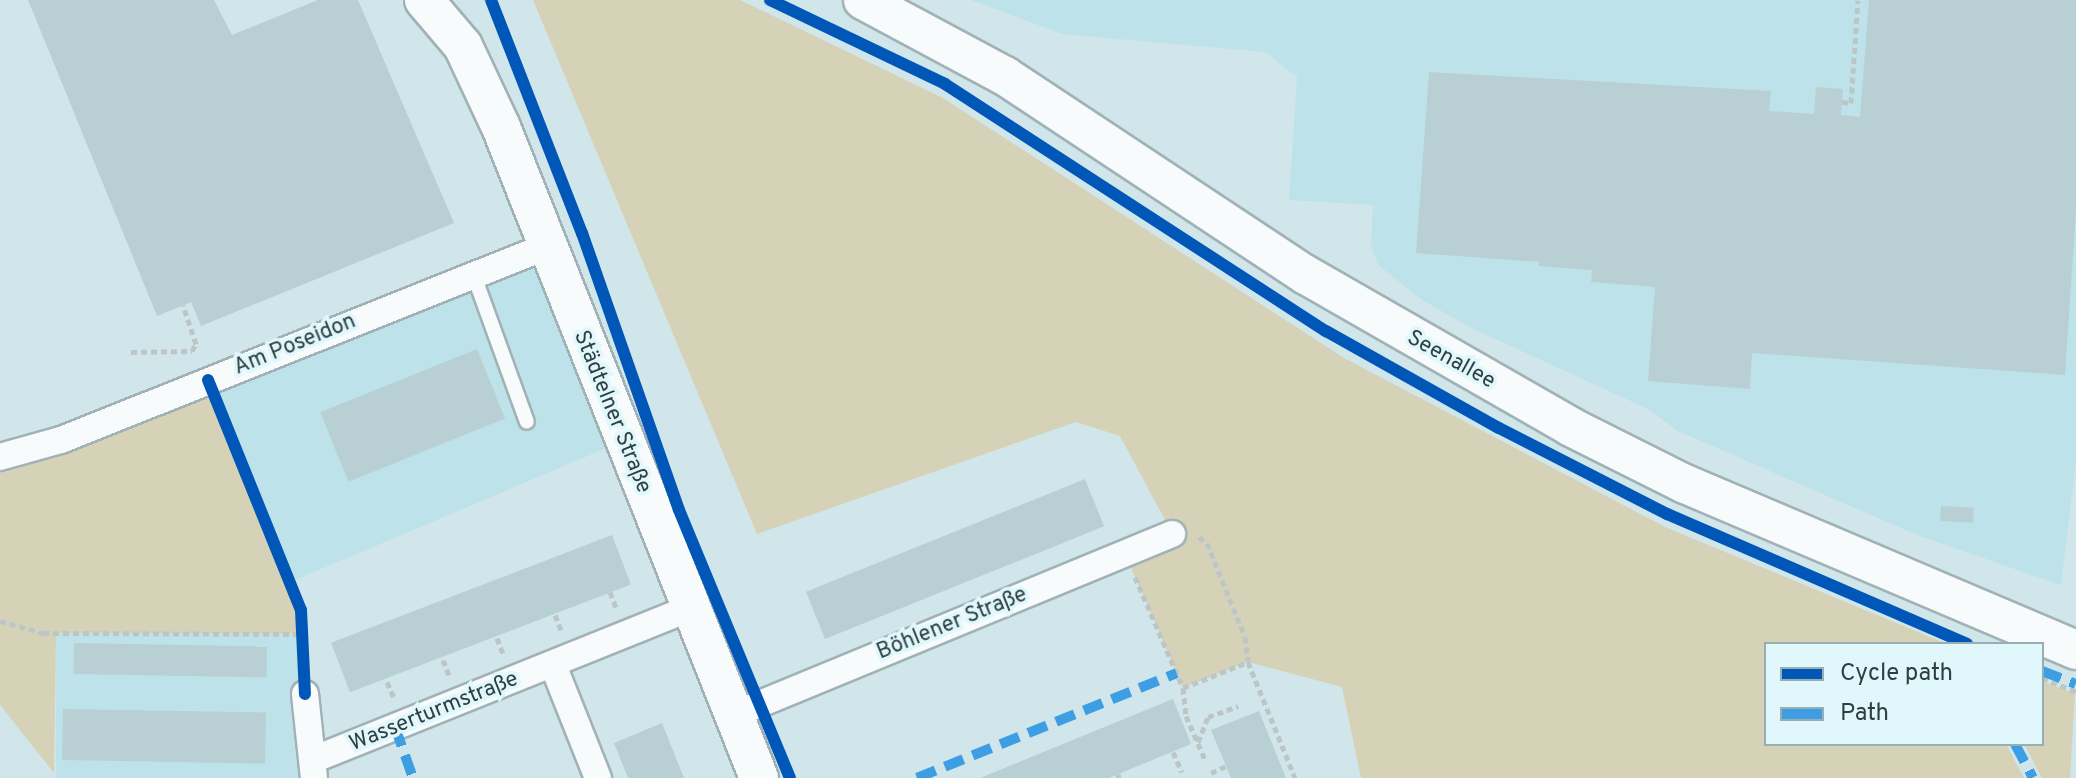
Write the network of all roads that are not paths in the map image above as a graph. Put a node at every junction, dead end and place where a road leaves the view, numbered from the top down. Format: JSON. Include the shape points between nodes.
{"nodes":[{"id":1,"x":424,"y":0,"type":"edge"},
{"id":2,"x":457,"y":0,"type":"edge"},
{"id":3,"x":863,"y":0,"type":"edge"},
{"id":4,"x":463,"y":46,"type":"junction"},
{"id":5,"x":545,"y":247,"type":"junction"},
{"id":6,"x":473,"y":273,"type":"junction"},
{"id":7,"x":527,"y":422,"type":"dead end"},
{"id":8,"x":0,"y":457,"type":"edge"},
{"id":9,"x":1172,"y":534,"type":"road end"},
{"id":10,"x":688,"y":609,"type":"junction"},
{"id":11,"x":2071,"y":649,"type":"edge"},
{"id":12,"x":553,"y":665,"type":"junction"},
{"id":13,"x":305,"y":694,"type":"dead end"},
{"id":14,"x":733,"y":715,"type":"junction"},
{"id":15,"x":315,"y":768,"type":"edge"},
{"id":16,"x":598,"y":778,"type":"edge"},
{"id":17,"x":759,"y":778,"type":"edge"}],
"edges":[{"from":1,"to":4,"type":"main road","name":"Städtelner Straße"},
{"from":2,"to":4,"type":"main road","name":"Städtelner Straße"},
{"from":3,"to":11,"type":"main road","name":"Seenallee","via":[[1005,76],[1269,253],[1571,427],[1714,497]]},
{"from":4,"to":5,"type":"main road","name":"Städtelner Straße","via":[[501,127]]},
{"from":5,"to":6,"type":"street","name":"Am Poseidon"},
{"from":5,"to":10,"type":"main road","name":"Städtelner Straße"},
{"from":6,"to":7,"type":"lane"},
{"from":6,"to":8,"type":"street","name":"Am Poseidon","via":[[61,440]]},
{"from":9,"to":14,"type":"street","name":"Böhlener Straße"},
{"from":10,"to":12,"type":"street","name":"Wasserturmstraße"},
{"from":10,"to":14,"type":"main road","name":"Städtelner Straße"},
{"from":12,"to":15,"type":"street","name":"Wasserturmstraße"},
{"from":12,"to":16,"type":"street"},
{"from":13,"to":15,"type":"street","name":"Wasserturmstraße"},
{"from":14,"to":17,"type":"main road","name":"Städtelner Straße"}]}
